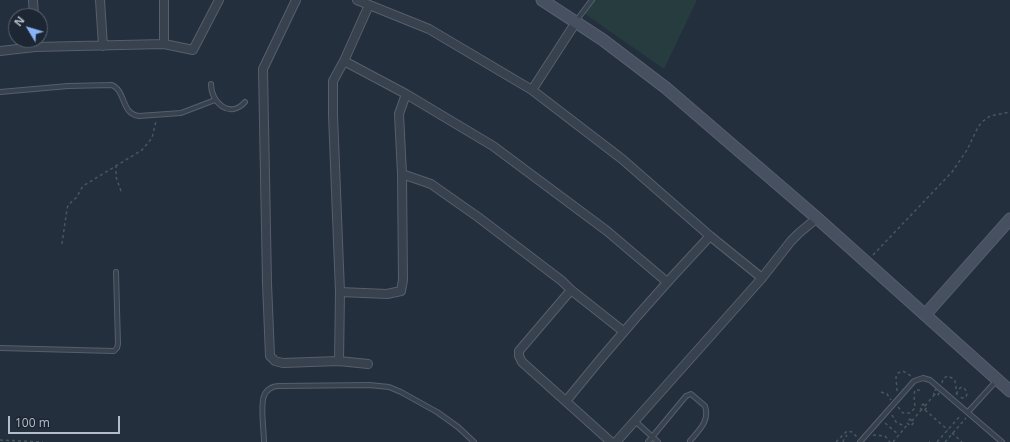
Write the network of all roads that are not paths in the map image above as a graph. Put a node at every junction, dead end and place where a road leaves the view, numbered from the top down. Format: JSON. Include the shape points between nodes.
{"nodes":[{"id":1,"x":100,"y":0,"type":"edge"},
{"id":2,"x":164,"y":0,"type":"edge"},
{"id":3,"x":219,"y":0,"type":"edge"},
{"id":4,"x":296,"y":0,"type":"edge"},
{"id":5,"x":357,"y":0,"type":"edge"},
{"id":6,"x":542,"y":0,"type":"edge"},
{"id":7,"x":592,"y":0,"type":"edge"},
{"id":8,"x":369,"y":6,"type":"junction"},
{"id":9,"x":576,"y":22,"type":"junction"},
{"id":10,"x":48,"y":44,"type":"edge"},
{"id":11,"x":164,"y":44,"type":"junction"},
{"id":12,"x":103,"y":46,"type":"junction"},
{"id":13,"x":15,"y":48,"type":"edge"},
{"id":14,"x":0,"y":51,"type":"edge"},
{"id":15,"x":344,"y":61,"type":"junction"},
{"id":16,"x":211,"y":84,"type":"dead end"},
{"id":17,"x":532,"y":90,"type":"junction"},
{"id":18,"x":0,"y":92,"type":"edge"},
{"id":19,"x":406,"y":94,"type":"junction"},
{"id":20,"x":215,"y":100,"type":"junction"},
{"id":21,"x":245,"y":102,"type":"dead end"},
{"id":22,"x":402,"y":174,"type":"junction"},
{"id":23,"x":817,"y":218,"type":"junction"},
{"id":24,"x":1010,"y":219,"type":"edge"},
{"id":25,"x":710,"y":236,"type":"junction"},
{"id":26,"x":116,"y":272,"type":"dead end"},
{"id":27,"x":762,"y":278,"type":"junction"},
{"id":28,"x":667,"y":282,"type":"junction"},
{"id":29,"x":571,"y":290,"type":"junction"},
{"id":30,"x":340,"y":292,"type":"junction"},
{"id":31,"x":925,"y":315,"type":"junction"},
{"id":32,"x":623,"y":332,"type":"junction"},
{"id":33,"x":0,"y":348,"type":"edge"},
{"id":34,"x":339,"y":361,"type":"junction"},
{"id":35,"x":368,"y":364,"type":"dead end"},
{"id":36,"x":997,"y":379,"type":"junction"},
{"id":37,"x":1010,"y":391,"type":"edge"},
{"id":38,"x":566,"y":401,"type":"junction"},
{"id":39,"x":967,"y":412,"type":"junction"},
{"id":40,"x":635,"y":421,"type":"junction"},
{"id":41,"x":652,"y":436,"type":"junction"},
{"id":42,"x":690,"y":441,"type":"edge"},
{"id":43,"x":860,"y":441,"type":"edge"},
{"id":44,"x":264,"y":442,"type":"edge"},
{"id":45,"x":474,"y":442,"type":"edge"},
{"id":46,"x":611,"y":442,"type":"edge"},
{"id":47,"x":616,"y":442,"type":"edge"},
{"id":48,"x":648,"y":442,"type":"edge"},
{"id":49,"x":658,"y":442,"type":"edge"},
{"id":50,"x":1002,"y":442,"type":"edge"}],
"edges":[{"from":1,"to":12,"type":"street"},
{"from":2,"to":11,"type":"street"},
{"from":3,"to":11,"type":"street","via":[[193,50]]},
{"from":4,"to":34,"type":"street","via":[[263,69],[270,356],[275,361],[283,363]]},
{"from":5,"to":8,"type":"street"},
{"from":6,"to":9,"type":"street"},
{"from":7,"to":9,"type":"lane"},
{"from":8,"to":15,"type":"street"},
{"from":8,"to":17,"type":"street","via":[[429,29]]},
{"from":9,"to":17,"type":"street"},
{"from":9,"to":23,"type":"street","via":[[626,56],[666,88]]},
{"from":10,"to":12,"type":"street"},
{"from":11,"to":12,"type":"street"},
{"from":13,"to":14,"type":"street"},
{"from":15,"to":19,"type":"street"},
{"from":15,"to":30,"type":"street","via":[[334,81],[333,116]]},
{"from":16,"to":20,"type":"lane"},
{"from":17,"to":25,"type":"street","via":[[622,159]]},
{"from":18,"to":20,"type":"lane","via":[[112,85],[117,88],[127,109],[136,116],[181,113]]},
{"from":19,"to":22,"type":"street","via":[[399,114]]},
{"from":19,"to":28,"type":"street","via":[[493,146],[607,231]]},
{"from":20,"to":21,"type":"lane","via":[[225,108],[232,109]]},
{"from":22,"to":29,"type":"street","via":[[431,184],[484,221]]},
{"from":22,"to":30,"type":"street","via":[[401,291],[388,294]]},
{"from":23,"to":27,"type":"street","via":[[790,241]]},
{"from":23,"to":31,"type":"street"},
{"from":24,"to":31,"type":"street"},
{"from":25,"to":27,"type":"street"},
{"from":25,"to":28,"type":"street"},
{"from":26,"to":33,"type":"lane","via":[[118,344],[114,351]]},
{"from":27,"to":40,"type":"street"},
{"from":28,"to":32,"type":"street"},
{"from":29,"to":32,"type":"street"},
{"from":29,"to":38,"type":"street","via":[[519,351],[522,362]]},
{"from":30,"to":34,"type":"street"},
{"from":31,"to":36,"type":"street"},
{"from":32,"to":38,"type":"street"},
{"from":34,"to":35,"type":"street"},
{"from":36,"to":37,"type":"street"},
{"from":36,"to":39,"type":"lane"},
{"from":38,"to":46,"type":"street"},
{"from":39,"to":43,"type":"lane","via":[[927,378],[920,378],[914,381]]},
{"from":39,"to":50,"type":"lane"},
{"from":40,"to":41,"type":"lane"},
{"from":40,"to":47,"type":"street"},
{"from":41,"to":42,"type":"lane","via":[[686,396],[691,394],[705,406],[706,418]]},
{"from":41,"to":48,"type":"lane"},
{"from":41,"to":49,"type":"lane"},
{"from":44,"to":45,"type":"lane","via":[[263,399],[271,387],[369,384],[401,392],[444,417]]}]}
